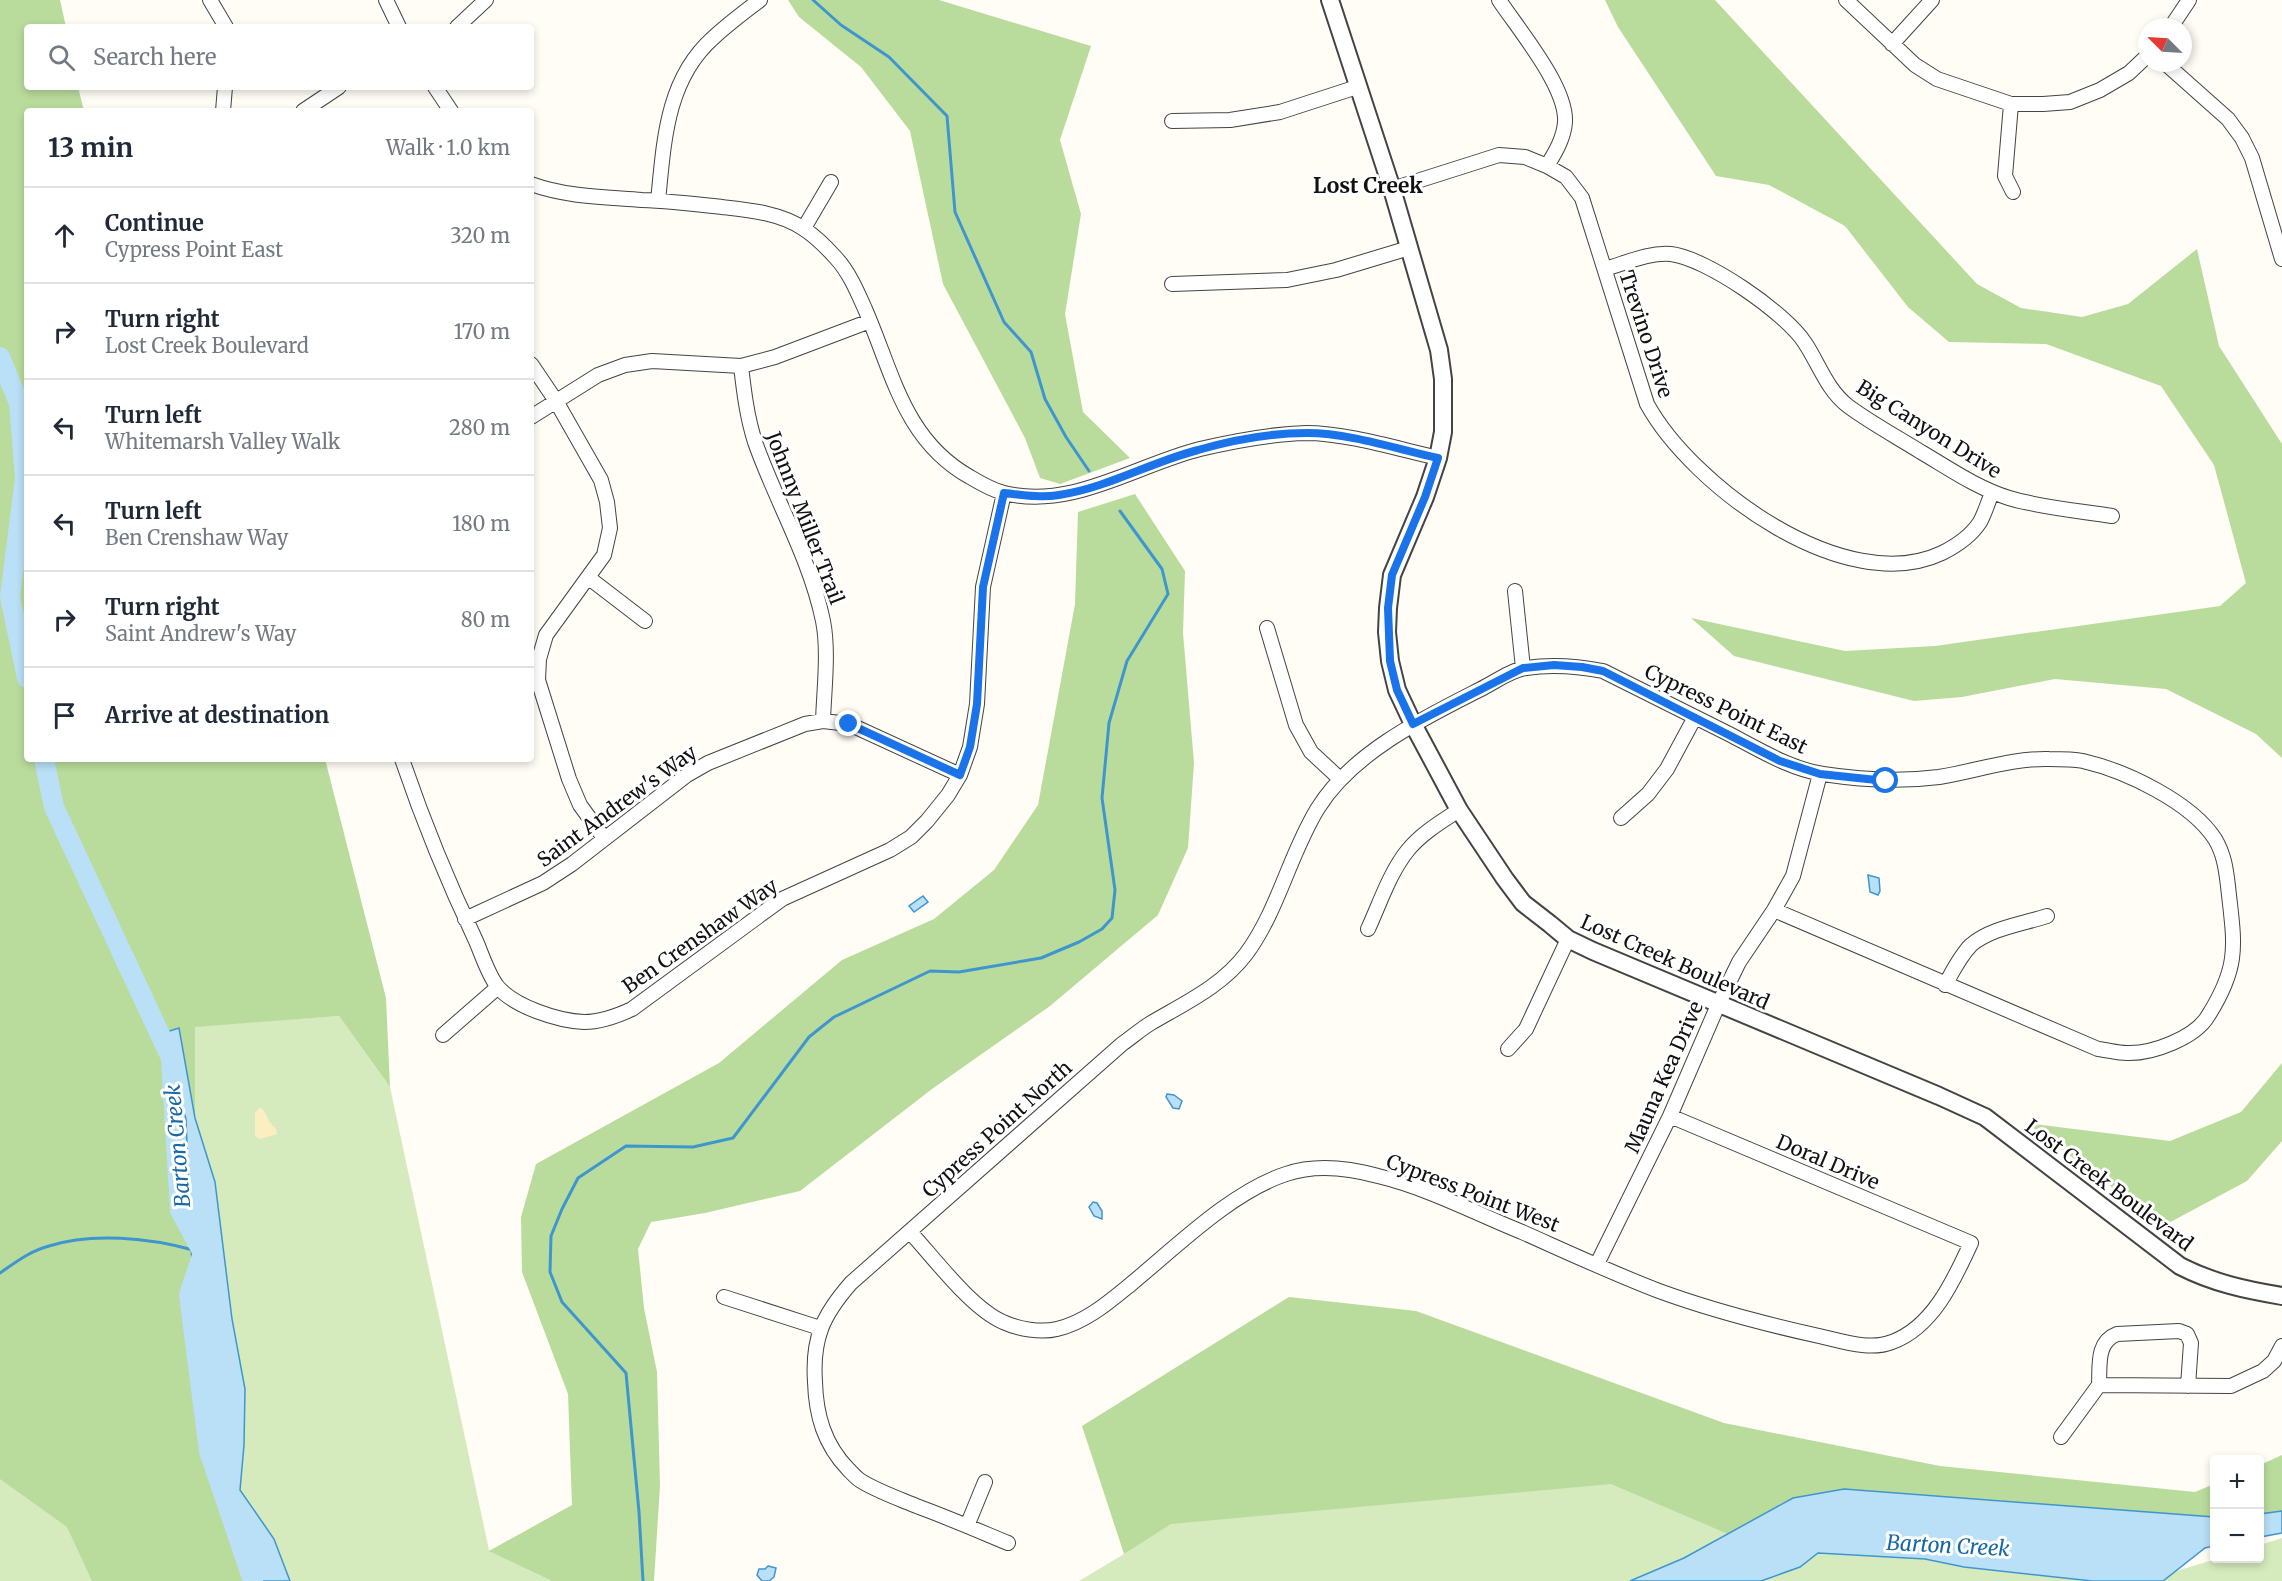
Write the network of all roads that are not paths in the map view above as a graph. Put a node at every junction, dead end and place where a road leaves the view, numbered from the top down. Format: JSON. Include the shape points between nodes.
{"nodes":[{"id":1,"x":210,"y":0,"type":"edge"},
{"id":2,"x":386,"y":0,"type":"edge"},
{"id":3,"x":486,"y":0,"type":"edge"},
{"id":4,"x":760,"y":0,"type":"edge"},
{"id":5,"x":1330,"y":0,"type":"edge"},
{"id":6,"x":1499,"y":0,"type":"edge"},
{"id":7,"x":1846,"y":0,"type":"edge"},
{"id":8,"x":1932,"y":0,"type":"edge"},
{"id":9,"x":2189,"y":0,"type":"edge"},
{"id":10,"x":2178,"y":18,"type":"edge"},
{"id":11,"x":224,"y":24,"type":"edge"},
{"id":12,"x":398,"y":24,"type":"edge"},
{"id":13,"x":461,"y":24,"type":"edge"},
{"id":14,"x":1892,"y":44,"type":"junction"},
{"id":15,"x":2138,"y":64,"type":"edge"},
{"id":16,"x":2175,"y":72,"type":"edge"},
{"id":17,"x":1358,"y":87,"type":"junction"},
{"id":18,"x":225,"y":90,"type":"edge"},
{"id":19,"x":334,"y":90,"type":"edge"},
{"id":20,"x":437,"y":90,"type":"edge"},
{"id":21,"x":2011,"y":104,"type":"junction"},
{"id":22,"x":223,"y":108,"type":"edge"},
{"id":23,"x":308,"y":108,"type":"edge"},
{"id":24,"x":449,"y":108,"type":"edge"},
{"id":25,"x":1172,"y":121,"type":"dead end"},
{"id":26,"x":1548,"y":166,"type":"junction"},
{"id":27,"x":831,"y":182,"type":"dead end"},
{"id":28,"x":534,"y":185,"type":"edge"},
{"id":29,"x":1392,"y":189,"type":"junction"},
{"id":30,"x":2013,"y":192,"type":"dead end"},
{"id":31,"x":658,"y":201,"type":"junction"},
{"id":32,"x":804,"y":228,"type":"junction"},
{"id":33,"x":1409,"y":248,"type":"junction"},
{"id":34,"x":2282,"y":259,"type":"edge"},
{"id":35,"x":1605,"y":269,"type":"junction"},
{"id":36,"x":1172,"y":284,"type":"dead end"},
{"id":37,"x":870,"y":321,"type":"junction"},
{"id":38,"x":741,"y":366,"type":"junction"},
{"id":39,"x":534,"y":368,"type":"edge"},
{"id":40,"x":556,"y":401,"type":"junction"},
{"id":41,"x":534,"y":415,"type":"edge"},
{"id":42,"x":1438,"y":458,"type":"junction"},
{"id":43,"x":1004,"y":493,"type":"junction"},
{"id":44,"x":1992,"y":493,"type":"junction"},
{"id":45,"x":2112,"y":516,"type":"dead end"},
{"id":46,"x":589,"y":578,"type":"junction"},
{"id":47,"x":1515,"y":591,"type":"dead end"},
{"id":48,"x":645,"y":621,"type":"dead end"},
{"id":49,"x":1267,"y":628,"type":"dead end"},
{"id":50,"x":1523,"y":668,"type":"junction"},
{"id":51,"x":1695,"y":717,"type":"junction"},
{"id":52,"x":823,"y":721,"type":"junction"},
{"id":53,"x":1413,"y":724,"type":"junction"},
{"id":54,"x":403,"y":762,"type":"edge"},
{"id":55,"x":1820,"y":774,"type":"junction"},
{"id":56,"x":960,"y":775,"type":"junction"},
{"id":57,"x":1340,"y":779,"type":"junction"},
{"id":58,"x":1459,"y":810,"type":"junction"},
{"id":59,"x":1621,"y":818,"type":"dead end"},
{"id":60,"x":604,"y":838,"type":"junction"},
{"id":61,"x":1774,"y":910,"type":"junction"},
{"id":62,"x":2047,"y":916,"type":"dead end"},
{"id":63,"x":465,"y":920,"type":"junction"},
{"id":64,"x":1368,"y":929,"type":"dead end"},
{"id":65,"x":1568,"y":939,"type":"junction"},
{"id":66,"x":1946,"y":985,"type":"junction"},
{"id":67,"x":498,"y":987,"type":"junction"},
{"id":68,"x":1718,"y":1005,"type":"junction"},
{"id":69,"x":443,"y":1035,"type":"dead end"},
{"id":70,"x":1508,"y":1049,"type":"dead end"},
{"id":71,"x":1670,"y":1116,"type":"junction"},
{"id":72,"x":910,"y":1232,"type":"junction"},
{"id":73,"x":1971,"y":1244,"type":"joint"},
{"id":74,"x":1597,"y":1264,"type":"junction"},
{"id":75,"x":2282,"y":1296,"type":"edge"},
{"id":76,"x":724,"y":1297,"type":"dead end"},
{"id":77,"x":820,"y":1328,"type":"junction"},
{"id":78,"x":2282,"y":1346,"type":"edge"},
{"id":79,"x":2098,"y":1385,"type":"junction"},
{"id":80,"x":2188,"y":1386,"type":"junction"},
{"id":81,"x":2061,"y":1437,"type":"dead end"},
{"id":82,"x":985,"y":1482,"type":"dead end"},
{"id":83,"x":967,"y":1526,"type":"junction"},
{"id":84,"x":1008,"y":1543,"type":"dead end"}],
"edges":[{"from":1,"to":11,"type":"street"},
{"from":2,"to":12,"type":"street"},
{"from":3,"to":13,"type":"street"},
{"from":4,"to":31,"type":"street","via":[[712,39],[681,80],[666,126]]},
{"from":5,"to":17,"type":"street","name":"Lost Creek Boulevard"},
{"from":6,"to":26,"type":"street","via":[[1563,102],[1565,123]]},
{"from":7,"to":14,"type":"street"},
{"from":8,"to":14,"type":"street"},
{"from":9,"to":10,"type":"street"},
{"from":14,"to":21,"type":"street","via":[[1937,79]]},
{"from":15,"to":21,"type":"street","via":[[2100,90],[2070,102]]},
{"from":16,"to":34,"type":"street","via":[[2228,119],[2242,138],[2252,158]]},
{"from":17,"to":25,"type":"street","via":[[1280,112],[1230,120]]},
{"from":17,"to":29,"type":"street","name":"Lost Creek Boulevard"},
{"from":18,"to":22,"type":"street"},
{"from":19,"to":23,"type":"street"},
{"from":20,"to":24,"type":"street"},
{"from":21,"to":30,"type":"street","via":[[2005,176]]},
{"from":26,"to":29,"type":"street","name":"Trevino Drive","via":[[1525,157],[1499,155]]},
{"from":26,"to":35,"type":"street","name":"Trevino Drive","via":[[1566,177],[1581,198]]},
{"from":27,"to":32,"type":"street"},
{"from":28,"to":31,"type":"street","via":[[575,195]]},
{"from":29,"to":33,"type":"street","name":"Lost Creek Boulevard"},
{"from":31,"to":32,"type":"street","via":[[752,210]]},
{"from":32,"to":37,"type":"street","via":[[837,258],[854,283]]},
{"from":33,"to":36,"type":"street","via":[[1287,280]]},
{"from":33,"to":42,"type":"street","name":"Lost Creek Boulevard","via":[[1439,350],[1443,432]]},
{"from":35,"to":44,"type":"street","name":"Big Canyon Drive","via":[[1670,254],[1712,268],[1786,321],[1804,341],[1830,388],[1846,404]]},
{"from":35,"to":44,"type":"street","name":"Trevino Drive","via":[[1656,422],[1696,467],[1771,525],[1843,556],[1879,564],[1906,564],[1931,558],[1970,534]]},
{"from":37,"to":38,"type":"street"},
{"from":37,"to":43,"type":"street","via":[[916,429],[934,452],[954,468]]},
{"from":38,"to":40,"type":"street","via":[[652,361],[625,365],[598,375]]},
{"from":38,"to":52,"type":"street","name":"Johnny Miller Trail","via":[[755,442],[813,583],[824,624]]},
{"from":39,"to":40,"type":"street"},
{"from":40,"to":41,"type":"street"},
{"from":40,"to":46,"type":"street","via":[[601,480],[607,502],[610,528],[604,555]]},
{"from":42,"to":43,"type":"street","via":[[1308,433],[1200,449],[1059,496]]},
{"from":42,"to":53,"type":"street","name":"Lost Creek Boulevard","via":[[1392,575],[1388,608],[1390,661],[1397,690]]},
{"from":43,"to":56,"type":"street","name":"Ben Crenshaw Way","via":[[983,587],[977,704],[970,747]]},
{"from":44,"to":45,"type":"street","name":"Big Canyon Drive"},
{"from":46,"to":48,"type":"street"},
{"from":46,"to":60,"type":"street","via":[[546,635],[538,680],[569,779],[580,805]]},
{"from":47,"to":50,"type":"street"},
{"from":49,"to":57,"type":"street","via":[[1296,725],[1311,752]]},
{"from":50,"to":51,"type":"street","name":"Cypress Point East","via":[[1554,665],[1603,671]]},
{"from":50,"to":53,"type":"street","name":"Cypress Point East"},
{"from":51,"to":55,"type":"street","name":"Cypress Point East","via":[[1780,761]]},
{"from":51,"to":59,"type":"street","via":[[1667,769],[1648,794]]},
{"from":52,"to":56,"type":"street","name":"Saint Andrew's Way","via":[[849,724]]},
{"from":52,"to":60,"type":"street","name":"Saint Andrew's Way","via":[[805,724],[708,763]]},
{"from":53,"to":57,"type":"street","name":"Cypress Point North"},
{"from":53,"to":58,"type":"street","name":"Lost Creek Boulevard"},
{"from":54,"to":63,"type":"street","name":"Ben Crenshaw Way"},
{"from":55,"to":61,"type":"street","name":"Mauna Kea Drive","via":[[1793,876]]},
{"from":55,"to":66,"type":"street","name":"Cypress Point East","via":[[1886,781],[1939,777],[2023,760],[2082,761],[2114,771],[2172,800],[2197,818],[2215,839],[2225,861],[2235,950],[2230,975],[2218,1001],[2205,1021],[2180,1040],[2128,1053],[2098,1048]]},
{"from":56,"to":67,"type":"street","name":"Ben Crenshaw Way","via":[[911,837],[782,899],[632,1009],[608,1019],[584,1022],[529,1009]]},
{"from":57,"to":72,"type":"street","name":"Cypress Point North","via":[[1318,807],[1257,937],[1227,975],[1122,1044]]},
{"from":58,"to":64,"type":"street","via":[[1426,832],[1408,850]]},
{"from":58,"to":65,"type":"street","name":"Lost Creek Boulevard","via":[[1523,903]]},
{"from":60,"to":63,"type":"street","name":"Saint Andrew's Way","via":[[543,883]]},
{"from":61,"to":66,"type":"street","name":"Cypress Point East"},
{"from":61,"to":68,"type":"street","name":"Mauna Kea Drive","via":[[1739,962]]},
{"from":62,"to":66,"type":"street","via":[[1979,939],[1959,960]]},
{"from":63,"to":67,"type":"street","name":"Ben Crenshaw Way"},
{"from":65,"to":68,"type":"street","name":"Lost Creek Boulevard"},
{"from":65,"to":70,"type":"street","via":[[1526,1029]]},
{"from":67,"to":69,"type":"street"},
{"from":68,"to":71,"type":"street","name":"Mauna Kea Drive"},
{"from":68,"to":75,"type":"street","name":"Lost Creek Boulevard","via":[[1985,1117],[2180,1266],[2224,1284]]},
{"from":71,"to":73,"type":"street","name":"Doral Drive"},
{"from":71,"to":74,"type":"street","name":"Mauna Kea Drive"},
{"from":72,"to":74,"type":"street","name":"Cypress Point West","via":[[981,1309],[1003,1322],[1031,1330],[1054,1330],[1079,1321],[1108,1303],[1237,1197],[1289,1173],[1318,1168],[1346,1170],[1406,1184]]},
{"from":72,"to":77,"type":"street","name":"Cypress Point North","via":[[851,1283]]},
{"from":73,"to":74,"type":"street","name":"Cypress Point West","via":[[1928,1318],[1909,1335],[1888,1344],[1862,1345],[1734,1316],[1657,1290]]},
{"from":76,"to":77,"type":"street"},
{"from":77,"to":83,"type":"street","name":"Cypress Point North","via":[[814,1364],[815,1395],[820,1425],[840,1461],[858,1480]]},
{"from":78,"to":80,"type":"street","via":[[2274,1361],[2248,1380],[2231,1386]]},
{"from":79,"to":80,"type":"street"},
{"from":79,"to":80,"type":"street","via":[[2101,1351],[2111,1336],[2178,1331],[2187,1334],[2191,1343]]},
{"from":79,"to":81,"type":"street"},
{"from":82,"to":83,"type":"street"},
{"from":83,"to":84,"type":"street","name":"Cypress Point North"}]}
